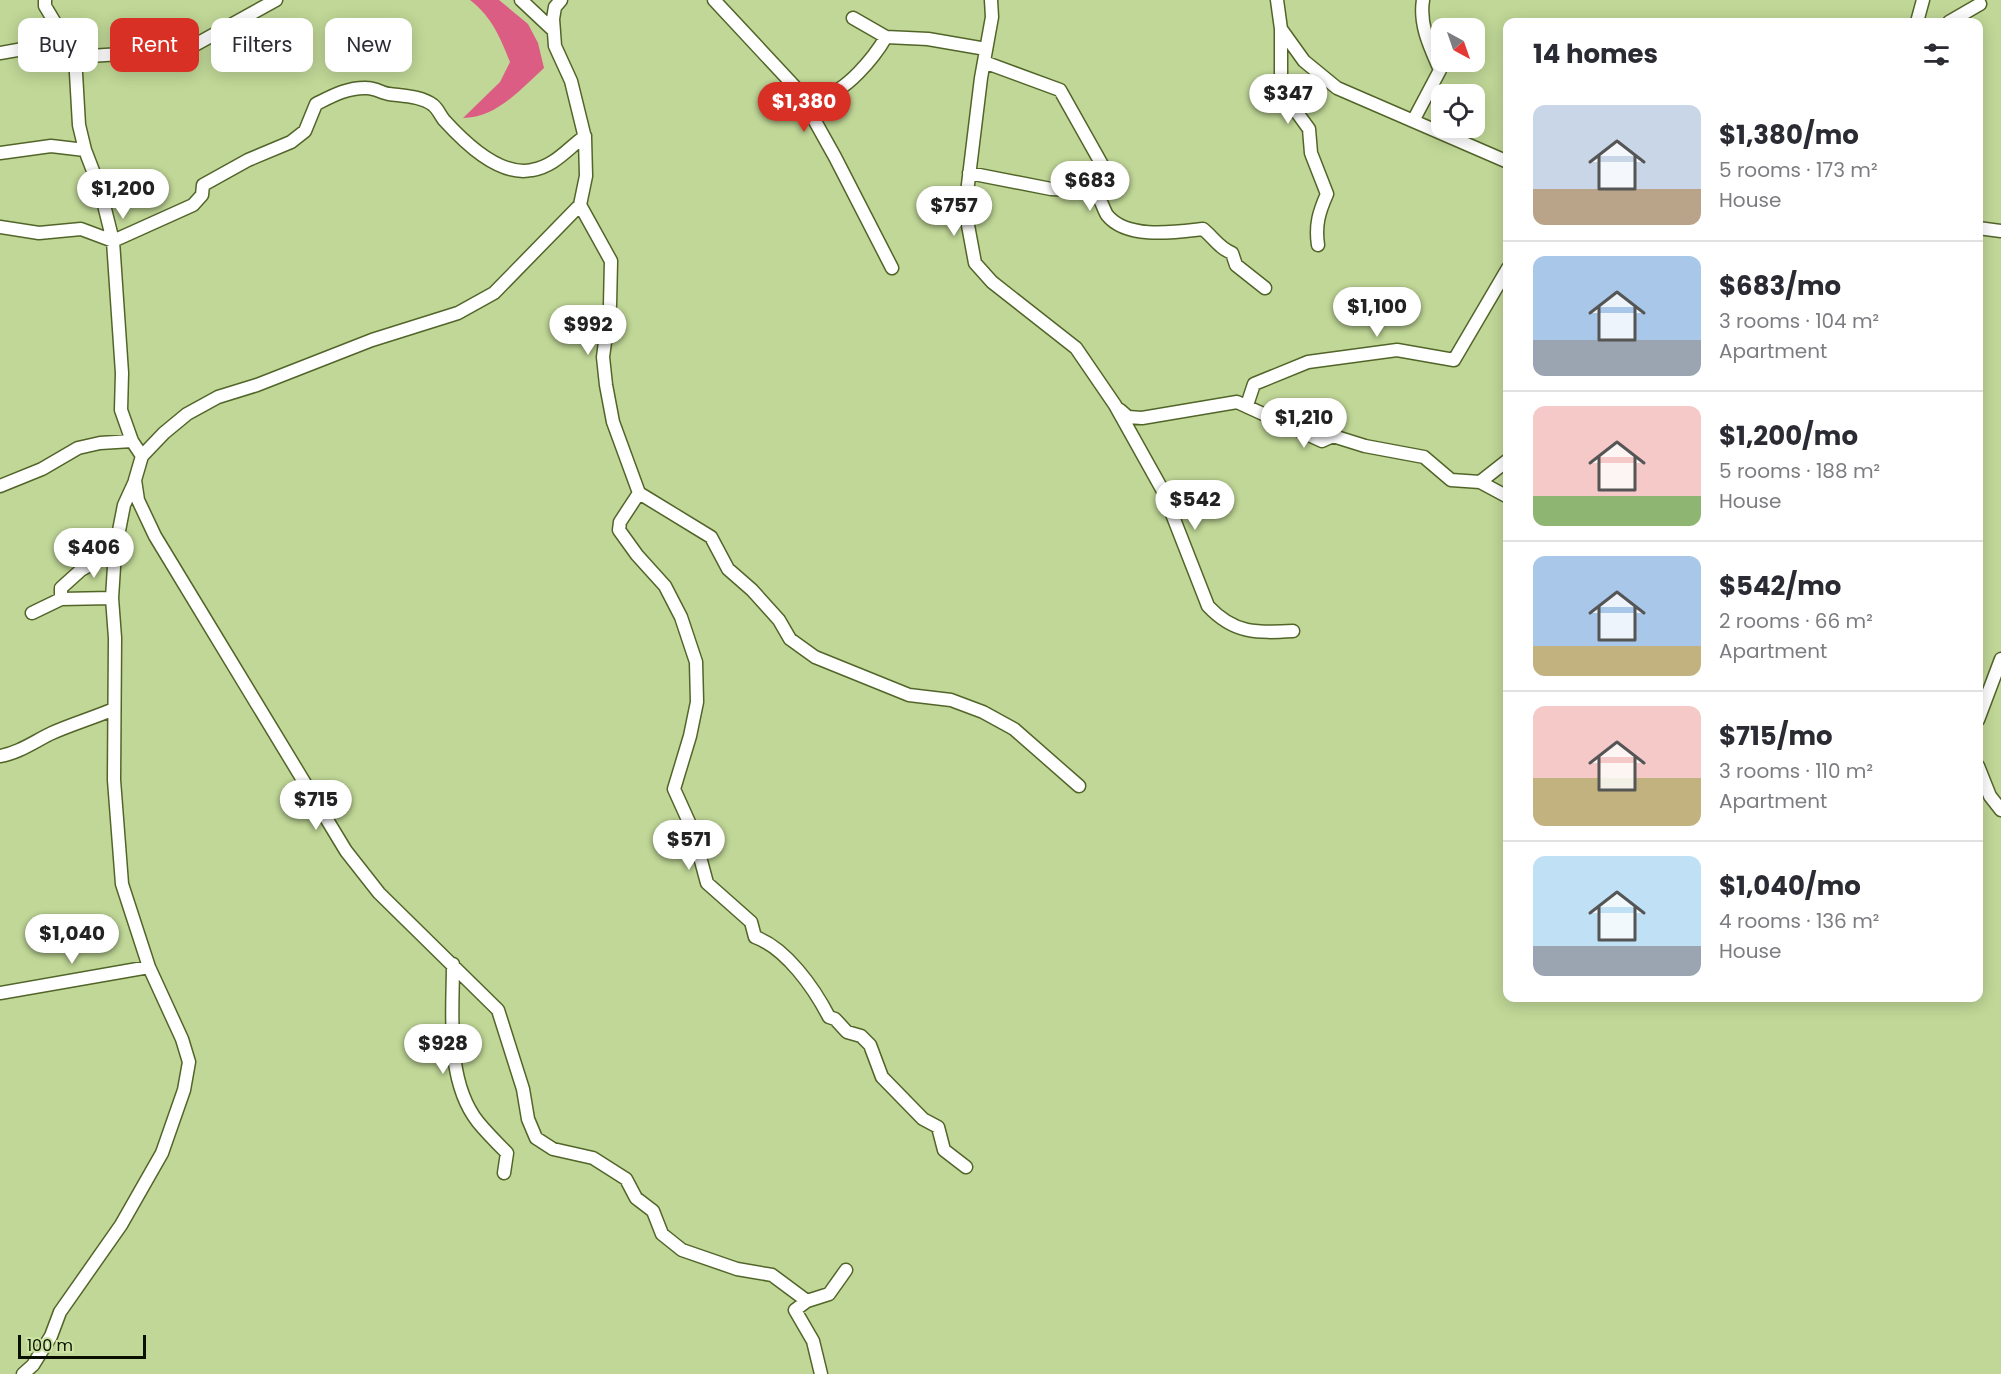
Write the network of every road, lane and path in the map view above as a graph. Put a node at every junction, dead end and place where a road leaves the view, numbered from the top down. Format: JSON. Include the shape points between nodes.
{"nodes":[{"id":1,"x":45,"y":0,"type":"edge"},
{"id":2,"x":276,"y":0,"type":"edge"},
{"id":3,"x":521,"y":0,"type":"edge"},
{"id":4,"x":561,"y":0,"type":"edge"},
{"id":5,"x":714,"y":0,"type":"edge"},
{"id":6,"x":991,"y":0,"type":"edge"},
{"id":7,"x":1277,"y":0,"type":"edge"},
{"id":8,"x":1423,"y":0,"type":"edge"},
{"id":9,"x":1923,"y":0,"type":"edge"},
{"id":10,"x":1980,"y":4,"type":"dead end"},
{"id":11,"x":52,"y":18,"type":"edge"},
{"id":12,"x":853,"y":18,"type":"dead end"},
{"id":13,"x":1918,"y":18,"type":"edge"},
{"id":14,"x":1956,"y":18,"type":"edge"},
{"id":15,"x":1281,"y":29,"type":"junction"},
{"id":16,"x":554,"y":31,"type":"junction"},
{"id":17,"x":886,"y":37,"type":"junction"},
{"id":18,"x":18,"y":50,"type":"edge"},
{"id":19,"x":0,"y":53,"type":"edge"},
{"id":20,"x":98,"y":55,"type":"edge"},
{"id":21,"x":985,"y":55,"type":"junction"},
{"id":22,"x":76,"y":72,"type":"edge"},
{"id":23,"x":795,"y":87,"type":"junction"},
{"id":24,"x":1413,"y":121,"type":"junction"},
{"id":25,"x":585,"y":136,"type":"junction"},
{"id":26,"x":85,"y":150,"type":"junction"},
{"id":27,"x":0,"y":153,"type":"edge"},
{"id":28,"x":1503,"y":160,"type":"edge"},
{"id":29,"x":969,"y":173,"type":"junction"},
{"id":30,"x":1104,"y":190,"type":"junction"},
{"id":31,"x":580,"y":205,"type":"junction"},
{"id":32,"x":0,"y":227,"type":"edge"},
{"id":33,"x":1983,"y":229,"type":"edge"},
{"id":34,"x":2001,"y":231,"type":"edge"},
{"id":35,"x":113,"y":241,"type":"junction"},
{"id":36,"x":1318,"y":245,"type":"dead end"},
{"id":37,"x":892,"y":268,"type":"dead end"},
{"id":38,"x":1503,"y":277,"type":"edge"},
{"id":39,"x":1265,"y":288,"type":"dead end"},
{"id":40,"x":1115,"y":405,"type":"junction"},
{"id":41,"x":1247,"y":405,"type":"junction"},
{"id":42,"x":132,"y":441,"type":"junction"},
{"id":43,"x":142,"y":456,"type":"junction"},
{"id":44,"x":1503,"y":464,"type":"edge"},
{"id":45,"x":135,"y":480,"type":"junction"},
{"id":46,"x":1480,"y":482,"type":"junction"},
{"id":47,"x":0,"y":486,"type":"edge"},
{"id":48,"x":639,"y":494,"type":"junction"},
{"id":49,"x":1503,"y":494,"type":"edge"},
{"id":50,"x":115,"y":551,"type":"junction"},
{"id":51,"x":61,"y":598,"type":"junction"},
{"id":52,"x":112,"y":598,"type":"junction"},
{"id":53,"x":32,"y":613,"type":"dead end"},
{"id":54,"x":1293,"y":631,"type":"dead end"},
{"id":55,"x":2001,"y":659,"type":"edge"},
{"id":56,"x":1983,"y":707,"type":"edge"},
{"id":57,"x":114,"y":709,"type":"junction"},
{"id":58,"x":0,"y":756,"type":"edge"},
{"id":59,"x":1983,"y":778,"type":"edge"},
{"id":60,"x":1079,"y":786,"type":"dead end"},
{"id":61,"x":2001,"y":810,"type":"edge"},
{"id":62,"x":453,"y":964,"type":"junction"},
{"id":63,"x":149,"y":967,"type":"junction"},
{"id":64,"x":0,"y":993,"type":"edge"},
{"id":65,"x":966,"y":1167,"type":"dead end"},
{"id":66,"x":504,"y":1173,"type":"dead end"},
{"id":67,"x":846,"y":1270,"type":"dead end"},
{"id":68,"x":807,"y":1301,"type":"junction"},
{"id":69,"x":23,"y":1374,"type":"edge"},
{"id":70,"x":821,"y":1374,"type":"edge"}],
"edges":[{"from":1,"to":11,"type":"street"},
{"from":2,"to":20,"type":"street","via":[[193,46]]},
{"from":3,"to":16,"type":"street"},
{"from":4,"to":16,"type":"street","via":[[555,7]]},
{"from":5,"to":23,"type":"street"},
{"from":6,"to":21,"type":"street"},
{"from":7,"to":15,"type":"street"},
{"from":8,"to":24,"type":"street","via":[[1426,38],[1440,70]]},
{"from":9,"to":13,"type":"street"},
{"from":10,"to":14,"type":"street"},
{"from":12,"to":17,"type":"street"},
{"from":15,"to":24,"type":"street","via":[[1304,61],[1337,88]]},
{"from":15,"to":36,"type":"street","via":[[1281,80],[1285,96],[1309,129],[1311,153],[1327,194],[1318,213]]},
{"from":16,"to":25,"type":"street","via":[[555,45],[571,81]]},
{"from":17,"to":21,"type":"street","via":[[928,39]]},
{"from":17,"to":23,"type":"street","via":[[875,56],[834,90],[822,96]]},
{"from":18,"to":19,"type":"street"},
{"from":21,"to":29,"type":"street"},
{"from":21,"to":30,"type":"street","via":[[1060,90],[1110,179]]},
{"from":22,"to":26,"type":"street"},
{"from":23,"to":37,"type":"street"},
{"from":24,"to":28,"type":"street"},
{"from":25,"to":31,"type":"street","via":[[586,176]]},
{"from":25,"to":35,"type":"street","via":[[546,166],[530,171],[505,168],[458,134],[433,105],[369,88],[345,90],[316,104],[304,130],[291,142],[203,185],[202,195],[193,205]]},
{"from":26,"to":27,"type":"street","via":[[51,146]]},
{"from":26,"to":35,"type":"street"},
{"from":29,"to":30,"type":"street","via":[[1051,189]]},
{"from":29,"to":40,"type":"street","via":[[964,209],[975,263],[992,282],[1076,348]]},
{"from":30,"to":39,"type":"street","via":[[1099,198],[1107,215],[1121,226],[1148,233],[1203,230],[1221,249],[1232,253],[1236,265]]},
{"from":31,"to":43,"type":"street","via":[[494,292],[458,313],[218,397],[187,414]]},
{"from":31,"to":48,"type":"street","via":[[611,261],[603,357],[606,385],[613,422]]},
{"from":32,"to":35,"type":"street","via":[[39,233],[81,229]]},
{"from":33,"to":34,"type":"street"},
{"from":35,"to":42,"type":"street","via":[[121,410]]},
{"from":38,"to":41,"type":"street","via":[[1454,360],[1398,350],[1308,362],[1254,384]]},
{"from":40,"to":41,"type":"street","via":[[1128,417],[1142,418],[1237,402]]},
{"from":40,"to":54,"type":"street","via":[[1163,491],[1208,606],[1221,620],[1239,629],[1263,633]]},
{"from":41,"to":46,"type":"street","via":[[1322,441],[1333,435],[1365,446],[1424,457],[1452,480]]},
{"from":42,"to":43,"type":"street"},
{"from":42,"to":47,"type":"street","via":[[100,442],[78,448],[42,469]]},
{"from":43,"to":45,"type":"street"},
{"from":44,"to":46,"type":"street"},
{"from":45,"to":50,"type":"street","via":[[124,505]]},
{"from":45,"to":62,"type":"street","via":[[138,500],[154,536],[346,851],[379,893]]},
{"from":46,"to":49,"type":"street"},
{"from":48,"to":60,"type":"street","via":[[711,537],[728,569],[779,620],[790,639],[815,657],[909,695],[951,700],[983,712],[1014,729]]},
{"from":48,"to":65,"type":"street","via":[[620,522],[619,530],[665,586],[681,617],[696,662],[697,702],[674,789],[693,831],[707,883],[751,922],[755,937],[769,942],[814,988],[829,1017],[870,1045],[882,1077],[923,1119],[938,1127],[944,1150]]},
{"from":50,"to":51,"type":"street","via":[[81,570],[61,588]]},
{"from":50,"to":52,"type":"street"},
{"from":51,"to":52,"type":"street"},
{"from":51,"to":53,"type":"street"},
{"from":52,"to":57,"type":"street"},
{"from":55,"to":56,"type":"street"},
{"from":57,"to":58,"type":"street"},
{"from":57,"to":63,"type":"street","via":[[114,780],[122,884]]},
{"from":59,"to":61,"type":"street"},
{"from":62,"to":66,"type":"street","via":[[452,1052],[465,1098],[477,1121],[507,1154]]},
{"from":62,"to":68,"type":"street","via":[[498,1010],[536,1138],[553,1149],[593,1158],[626,1179],[636,1198],[653,1211],[662,1234],[682,1250],[737,1269],[772,1275]]},
{"from":63,"to":64,"type":"street"},
{"from":63,"to":69,"type":"street","via":[[189,1062],[184,1089],[162,1153],[146,1183],[60,1312],[33,1365]]},
{"from":67,"to":68,"type":"street","via":[[829,1294]]},
{"from":68,"to":70,"type":"street","via":[[795,1310],[813,1341]]}]}
